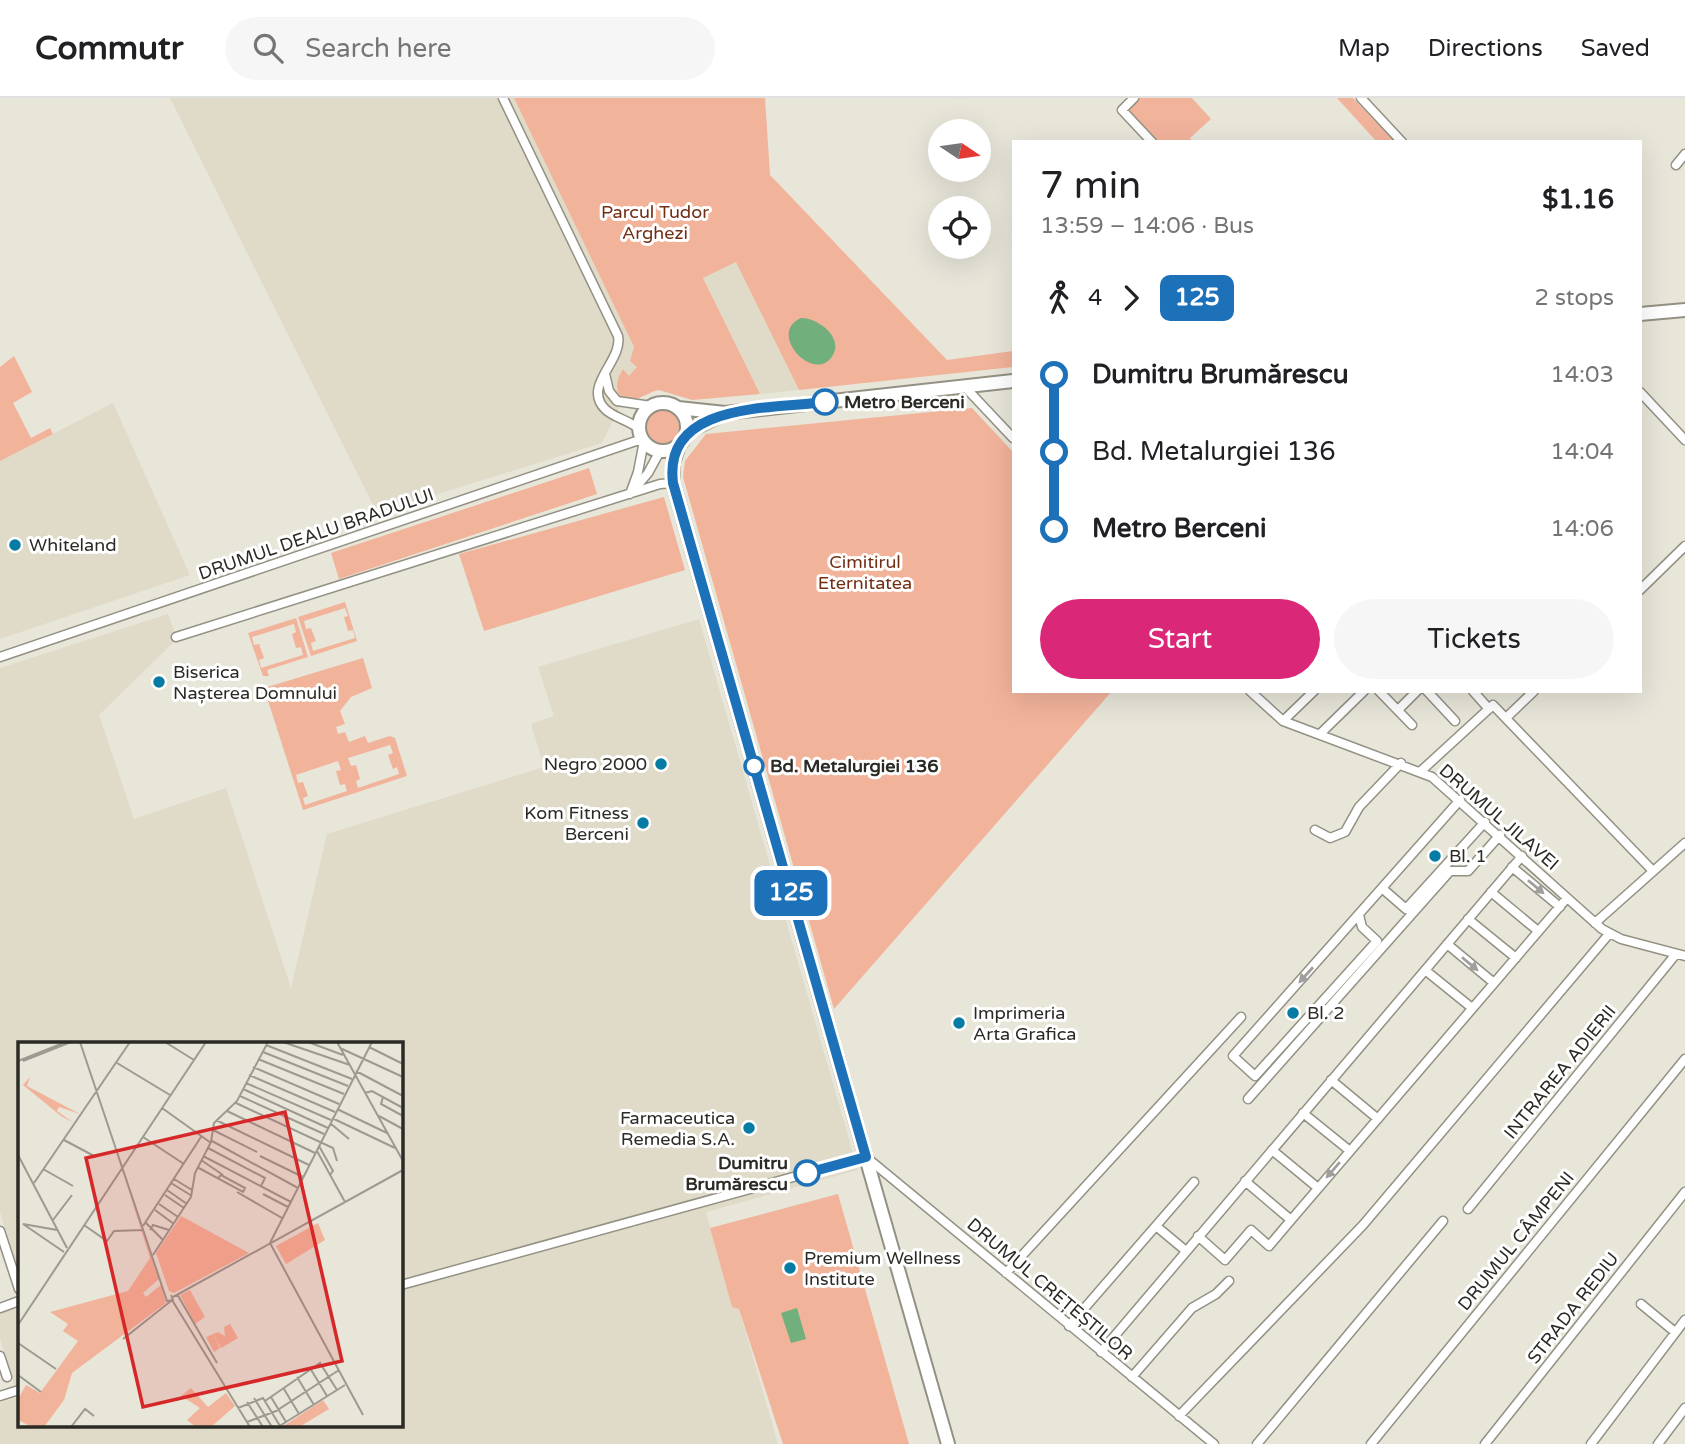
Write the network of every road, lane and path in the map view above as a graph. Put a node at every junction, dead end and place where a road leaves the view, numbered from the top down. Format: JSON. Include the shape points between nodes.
{"nodes":[{"id":1,"x":503,"y":98,"type":"edge"},
{"id":2,"x":1134,"y":98,"type":"edge"},
{"id":3,"x":1361,"y":98,"type":"edge"},
{"id":4,"x":1150,"y":140,"type":"edge"},
{"id":5,"x":1400,"y":140,"type":"edge"},
{"id":6,"x":1685,"y":154,"type":"edge"},
{"id":7,"x":1676,"y":165,"type":"dead end"},
{"id":8,"x":1685,"y":310,"type":"edge"},
{"id":9,"x":1642,"y":314,"type":"edge"},
{"id":10,"x":606,"y":374,"type":"junction"},
{"id":11,"x":1012,"y":381,"type":"edge"},
{"id":12,"x":964,"y":386,"type":"junction"},
{"id":13,"x":1642,"y":394,"type":"edge"},
{"id":14,"x":651,"y":406,"type":"junction"},
{"id":15,"x":678,"y":408,"type":"junction"},
{"id":16,"x":725,"y":413,"type":"junction"},
{"id":17,"x":687,"y":432,"type":"junction"},
{"id":18,"x":641,"y":437,"type":"junction"},
{"id":19,"x":1012,"y":437,"type":"edge"},
{"id":20,"x":1685,"y":440,"type":"edge"},
{"id":21,"x":679,"y":445,"type":"junction"},
{"id":22,"x":660,"y":451,"type":"junction"},
{"id":23,"x":667,"y":484,"type":"junction"},
{"id":24,"x":630,"y":494,"type":"junction"},
{"id":25,"x":1685,"y":546,"type":"edge"},
{"id":26,"x":1642,"y":588,"type":"edge"},
{"id":27,"x":176,"y":637,"type":"dead end"},
{"id":28,"x":0,"y":657,"type":"edge"},
{"id":29,"x":1252,"y":693,"type":"edge"},
{"id":30,"x":1312,"y":693,"type":"edge"},
{"id":31,"x":1362,"y":693,"type":"edge"},
{"id":32,"x":1381,"y":693,"type":"edge"},
{"id":33,"x":1415,"y":693,"type":"edge"},
{"id":34,"x":1429,"y":693,"type":"edge"},
{"id":35,"x":1475,"y":693,"type":"edge"},
{"id":36,"x":1532,"y":693,"type":"edge"},
{"id":37,"x":1489,"y":709,"type":"junction"},
{"id":38,"x":1398,"y":710,"type":"junction"},
{"id":39,"x":1506,"y":718,"type":"junction"},
{"id":40,"x":1283,"y":721,"type":"junction"},
{"id":41,"x":1455,"y":721,"type":"dead end"},
{"id":42,"x":1412,"y":725,"type":"dead end"},
{"id":43,"x":1320,"y":734,"type":"junction"},
{"id":44,"x":1401,"y":764,"type":"junction"},
{"id":45,"x":1421,"y":771,"type":"junction"},
{"id":46,"x":1460,"y":800,"type":"junction"},
{"id":47,"x":1485,"y":822,"type":"junction"},
{"id":48,"x":1315,"y":830,"type":"dead end"},
{"id":49,"x":1500,"y":835,"type":"junction"},
{"id":50,"x":1685,"y":843,"type":"edge"},
{"id":51,"x":1522,"y":856,"type":"junction"},
{"id":52,"x":1512,"y":867,"type":"junction"},
{"id":53,"x":1653,"y":871,"type":"junction"},
{"id":54,"x":1383,"y":888,"type":"junction"},
{"id":55,"x":1491,"y":892,"type":"junction"},
{"id":56,"x":1567,"y":898,"type":"junction"},
{"id":57,"x":1560,"y":907,"type":"junction"},
{"id":58,"x":1359,"y":915,"type":"junction"},
{"id":59,"x":1468,"y":919,"type":"junction"},
{"id":60,"x":1595,"y":923,"type":"junction"},
{"id":61,"x":1538,"y":931,"type":"junction"},
{"id":62,"x":1609,"y":934,"type":"junction"},
{"id":63,"x":1447,"y":944,"type":"junction"},
{"id":64,"x":1681,"y":955,"type":"edge"},
{"id":65,"x":1516,"y":958,"type":"junction"},
{"id":66,"x":1425,"y":970,"type":"junction"},
{"id":67,"x":1494,"y":983,"type":"junction"},
{"id":68,"x":1472,"y":1008,"type":"junction"},
{"id":69,"x":1241,"y":1017,"type":"dead end"},
{"id":70,"x":1685,"y":1059,"type":"edge"},
{"id":71,"x":1331,"y":1080,"type":"junction"},
{"id":72,"x":1248,"y":1099,"type":"dead end"},
{"id":73,"x":1303,"y":1113,"type":"junction"},
{"id":74,"x":1377,"y":1119,"type":"junction"},
{"id":75,"x":1272,"y":1150,"type":"junction"},
{"id":76,"x":1350,"y":1151,"type":"junction"},
{"id":77,"x":866,"y":1157,"type":"junction"},
{"id":78,"x":1245,"y":1181,"type":"junction"},
{"id":79,"x":1194,"y":1182,"type":"dead end"},
{"id":80,"x":1318,"y":1188,"type":"junction"},
{"id":81,"x":1685,"y":1192,"type":"edge"},
{"id":82,"x":1468,"y":1209,"type":"dead end"},
{"id":83,"x":1291,"y":1220,"type":"junction"},
{"id":84,"x":1443,"y":1221,"type":"dead end"},
{"id":85,"x":1156,"y":1226,"type":"junction"},
{"id":86,"x":0,"y":1231,"type":"edge"},
{"id":87,"x":1198,"y":1236,"type":"junction"},
{"id":88,"x":1186,"y":1251,"type":"junction"},
{"id":89,"x":4,"y":1256,"type":"edge"},
{"id":90,"x":1006,"y":1273,"type":"junction"},
{"id":91,"x":1230,"y":1281,"type":"dead end"},
{"id":92,"x":402,"y":1285,"type":"edge"},
{"id":93,"x":18,"y":1287,"type":"edge"},
{"id":94,"x":18,"y":1301,"type":"edge"},
{"id":95,"x":1641,"y":1304,"type":"dead end"},
{"id":96,"x":0,"y":1308,"type":"edge"},
{"id":97,"x":1685,"y":1320,"type":"edge"},
{"id":98,"x":1069,"y":1325,"type":"junction"},
{"id":99,"x":1675,"y":1332,"type":"junction"},
{"id":100,"x":1101,"y":1352,"type":"junction"},
{"id":101,"x":0,"y":1356,"type":"edge"},
{"id":102,"x":7,"y":1377,"type":"dead end"},
{"id":103,"x":1132,"y":1377,"type":"junction"},
{"id":104,"x":18,"y":1390,"type":"edge"},
{"id":105,"x":0,"y":1396,"type":"edge"},
{"id":106,"x":1685,"y":1408,"type":"edge"},
{"id":107,"x":1180,"y":1416,"type":"junction"},
{"id":108,"x":948,"y":1444,"type":"edge"},
{"id":109,"x":1214,"y":1444,"type":"edge"},
{"id":110,"x":1257,"y":1444,"type":"edge"},
{"id":111,"x":1371,"y":1444,"type":"edge"},
{"id":112,"x":1485,"y":1444,"type":"edge"},
{"id":113,"x":1591,"y":1444,"type":"edge"},
{"id":114,"x":1658,"y":1444,"type":"edge"}],
"edges":[{"from":1,"to":10,"type":"street","via":[[618,336],[618,350]]},
{"from":2,"to":4,"type":"street","via":[[1122,110]]},
{"from":3,"to":5,"type":"street"},
{"from":6,"to":7,"type":"street"},
{"from":8,"to":9,"type":"main road"},
{"from":10,"to":14,"type":"street","via":[[609,391],[617,401]]},
{"from":10,"to":18,"type":"street","via":[[597,390],[600,402]]},
{"from":11,"to":12,"type":"main road"},
{"from":12,"to":16,"type":"main road"},
{"from":12,"to":19,"type":"street"},
{"from":13,"to":20,"type":"street"},
{"from":14,"to":15,"type":"main road","via":[[667,403]]},
{"from":14,"to":18,"type":"main road","via":[[642,416]]},
{"from":15,"to":16,"type":"main road"},
{"from":15,"to":17,"type":"main road"},
{"from":16,"to":17,"type":"main road"},
{"from":17,"to":21,"type":"main road"},
{"from":18,"to":22,"type":"main road"},
{"from":18,"to":24,"type":"street","via":[[638,472]]},
{"from":18,"to":28,"type":"street","name":"DRUMUL DEALU BRADULUI"},
{"from":21,"to":22,"type":"main road"},
{"from":21,"to":23,"type":"main road"},
{"from":22,"to":23,"type":"main road"},
{"from":22,"to":24,"type":"street"},
{"from":23,"to":24,"type":"street"},
{"from":23,"to":77,"type":"main road"},
{"from":24,"to":27,"type":"street"},
{"from":25,"to":26,"type":"street"},
{"from":29,"to":40,"type":"street","name":"DRUMUL JILAVEI"},
{"from":30,"to":40,"type":"street"},
{"from":31,"to":43,"type":"street"},
{"from":32,"to":38,"type":"street"},
{"from":33,"to":38,"type":"street"},
{"from":34,"to":41,"type":"street"},
{"from":35,"to":37,"type":"street"},
{"from":36,"to":39,"type":"street"},
{"from":37,"to":39,"type":"street","via":[[1493,705]]},
{"from":37,"to":45,"type":"street"},
{"from":38,"to":42,"type":"street"},
{"from":39,"to":53,"type":"street"},
{"from":40,"to":43,"type":"street","name":"DRUMUL JILAVEI"},
{"from":43,"to":44,"type":"street","name":"DRUMUL JILAVEI"},
{"from":44,"to":45,"type":"street","name":"DRUMUL JILAVEI"},
{"from":44,"to":48,"type":"street","via":[[1359,807],[1353,824],[1342,835],[1325,837]]},
{"from":45,"to":46,"type":"street","name":"DRUMUL JILAVEI"},
{"from":46,"to":47,"type":"street","name":"DRUMUL JILAVEI"},
{"from":46,"to":54,"type":"street"},
{"from":47,"to":49,"type":"street","name":"DRUMUL JILAVEI"},
{"from":47,"to":54,"type":"street","via":[[1406,909]]},
{"from":49,"to":51,"type":"street","name":"DRUMUL JILAVEI"},
{"from":49,"to":72,"type":"street","via":[[1468,871],[1450,871]]},
{"from":50,"to":53,"type":"street"},
{"from":51,"to":52,"type":"street"},
{"from":51,"to":56,"type":"street","name":"DRUMUL JILAVEI"},
{"from":52,"to":55,"type":"street"},
{"from":52,"to":57,"type":"street","one_way":true},
{"from":53,"to":60,"type":"street"},
{"from":54,"to":58,"type":"street"},
{"from":55,"to":59,"type":"street"},
{"from":55,"to":61,"type":"street"},
{"from":56,"to":57,"type":"street"},
{"from":56,"to":60,"type":"street","name":"DRUMUL JILAVEI"},
{"from":57,"to":61,"type":"street"},
{"from":58,"to":58,"type":"street","one_way":true,"via":[[1233,1056],[1255,1076],[1377,941],[1362,927]]},
{"from":59,"to":63,"type":"street"},
{"from":59,"to":65,"type":"street"},
{"from":60,"to":62,"type":"street","name":"DRUMUL JILAVEI"},
{"from":61,"to":65,"type":"street"},
{"from":62,"to":64,"type":"street","name":"DRUMUL JILAVEI"},
{"from":62,"to":107,"type":"street","via":[[1363,1225]]},
{"from":63,"to":66,"type":"street"},
{"from":63,"to":67,"type":"street","one_way":true},
{"from":64,"to":82,"type":"street","name":"INTRAREA ADIERII"},
{"from":65,"to":67,"type":"street"},
{"from":66,"to":68,"type":"street"},
{"from":66,"to":71,"type":"street"},
{"from":67,"to":68,"type":"street"},
{"from":68,"to":74,"type":"street"},
{"from":69,"to":90,"type":"street"},
{"from":70,"to":111,"type":"street","name":"DRUMUL CÂMPENI"},
{"from":71,"to":73,"type":"street"},
{"from":71,"to":74,"type":"street"},
{"from":73,"to":75,"type":"street"},
{"from":73,"to":76,"type":"street"},
{"from":74,"to":76,"type":"street"},
{"from":75,"to":78,"type":"street"},
{"from":75,"to":80,"type":"street"},
{"from":76,"to":80,"type":"street","one_way":true},
{"from":77,"to":90,"type":"street","name":"DRUMUL CREȚEȘTILOR"},
{"from":77,"to":92,"type":"street"},
{"from":77,"to":108,"type":"main road"},
{"from":78,"to":83,"type":"street"},
{"from":78,"to":87,"type":"street"},
{"from":79,"to":85,"type":"street"},
{"from":80,"to":83,"type":"street"},
{"from":81,"to":112,"type":"street","name":"STRADA REDIU"},
{"from":83,"to":87,"type":"street","via":[[1269,1246],[1251,1230],[1225,1260]]},
{"from":84,"to":110,"type":"street"},
{"from":85,"to":88,"type":"street"},
{"from":85,"to":98,"type":"street"},
{"from":86,"to":89,"type":"street"},
{"from":87,"to":88,"type":"street"},
{"from":88,"to":100,"type":"street"},
{"from":89,"to":93,"type":"street"},
{"from":90,"to":98,"type":"street","name":"DRUMUL CREȚEȘTILOR"},
{"from":91,"to":103,"type":"street","via":[[1192,1308]]},
{"from":94,"to":96,"type":"street"},
{"from":95,"to":99,"type":"street"},
{"from":97,"to":99,"type":"street"},
{"from":98,"to":100,"type":"street","name":"DRUMUL CREȚEȘTILOR"},
{"from":99,"to":113,"type":"street"},
{"from":100,"to":103,"type":"street","name":"DRUMUL CREȚEȘTILOR"},
{"from":101,"to":102,"type":"street"},
{"from":103,"to":107,"type":"street","name":"DRUMUL CREȚEȘTILOR"},
{"from":104,"to":105,"type":"street"},
{"from":106,"to":114,"type":"street"},
{"from":107,"to":109,"type":"street","name":"DRUMUL CREȚEȘTILOR"}]}
